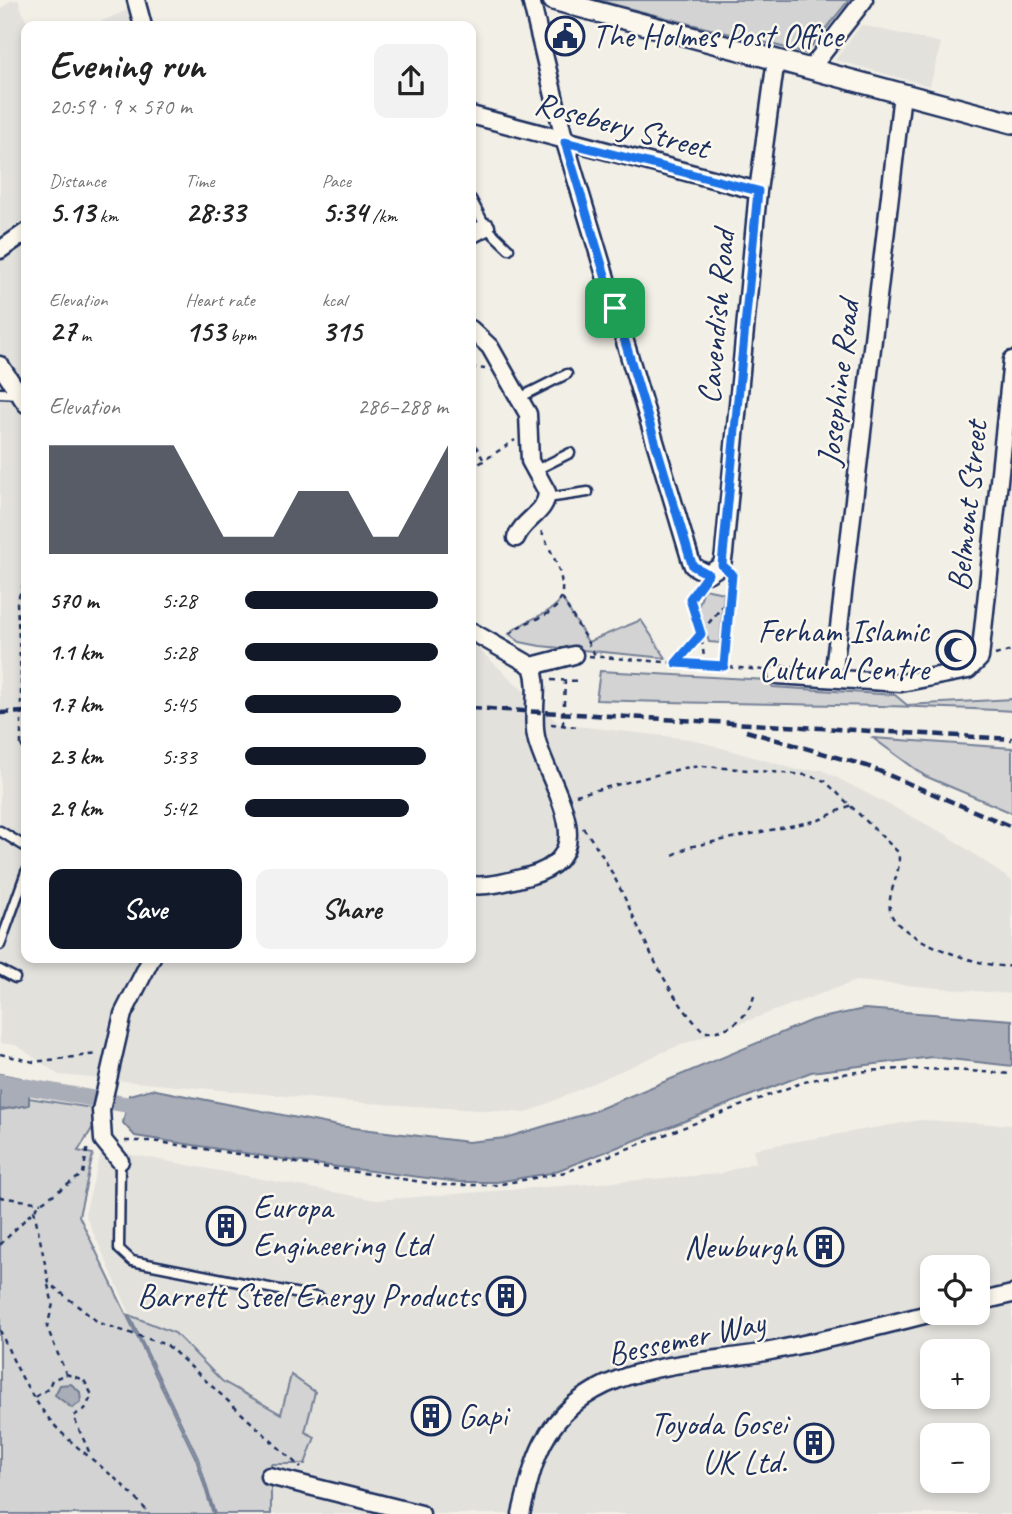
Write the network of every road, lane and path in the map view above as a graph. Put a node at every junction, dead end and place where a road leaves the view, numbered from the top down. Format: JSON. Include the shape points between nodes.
{"nodes":[{"id":1,"x":136,"y":0,"type":"edge"},
{"id":2,"x":531,"y":0,"type":"edge"},
{"id":3,"x":553,"y":0,"type":"edge"},
{"id":4,"x":864,"y":0,"type":"edge"},
{"id":5,"x":142,"y":21,"type":"edge"},
{"id":6,"x":776,"y":60,"type":"junction"},
{"id":7,"x":811,"y":68,"type":"junction"},
{"id":8,"x":902,"y":94,"type":"junction"},
{"id":9,"x":476,"y":116,"type":"edge"},
{"id":10,"x":1012,"y":123,"type":"edge"},
{"id":11,"x":565,"y":142,"type":"junction"},
{"id":12,"x":758,"y":191,"type":"junction"},
{"id":13,"x":476,"y":208,"type":"edge"},
{"id":14,"x":486,"y":227,"type":"junction"},
{"id":15,"x":476,"y":233,"type":"edge"},
{"id":16,"x":21,"y":235,"type":"edge"},
{"id":17,"x":509,"y":248,"type":"dead end"},
{"id":18,"x":0,"y":250,"type":"edge"},
{"id":19,"x":476,"y":334,"type":"edge"},
{"id":20,"x":1012,"y":360,"type":"edge"},
{"id":21,"x":0,"y":365,"type":"edge"},
{"id":22,"x":567,"y":374,"type":"dead end"},
{"id":23,"x":0,"y":393,"type":"edge"},
{"id":24,"x":21,"y":397,"type":"edge"},
{"id":25,"x":519,"y":398,"type":"junction"},
{"id":26,"x":21,"y":399,"type":"edge"},
{"id":27,"x":528,"y":434,"type":"junction"},
{"id":28,"x":476,"y":446,"type":"edge"},
{"id":29,"x":570,"y":453,"type":"dead end"},
{"id":30,"x":483,"y":459,"type":"junction"},
{"id":31,"x":476,"y":464,"type":"edge"},
{"id":32,"x":534,"y":471,"type":"junction"},
{"id":33,"x":588,"y":492,"type":"dead end"},
{"id":34,"x":547,"y":498,"type":"junction"},
{"id":35,"x":534,"y":516,"type":"junction"},
{"id":36,"x":516,"y":538,"type":"dead end"},
{"id":37,"x":715,"y":569,"type":"junction"},
{"id":38,"x":21,"y":591,"type":"edge"},
{"id":39,"x":730,"y":597,"type":"junction"},
{"id":40,"x":562,"y":598,"type":"junction"},
{"id":41,"x":476,"y":634,"type":"edge"},
{"id":42,"x":701,"y":634,"type":"junction"},
{"id":43,"x":501,"y":648,"type":"junction"},
{"id":44,"x":574,"y":655,"type":"joint"},
{"id":45,"x":596,"y":657,"type":"junction"},
{"id":46,"x":676,"y":663,"type":"junction"},
{"id":47,"x":705,"y":665,"type":"junction"},
{"id":48,"x":724,"y":666,"type":"junction"},
{"id":49,"x":534,"y":673,"type":"junction"},
{"id":50,"x":777,"y":675,"type":"joint"},
{"id":51,"x":21,"y":677,"type":"edge"},
{"id":52,"x":21,"y":677,"type":"edge"},
{"id":53,"x":833,"y":678,"type":"junction"},
{"id":54,"x":565,"y":681,"type":"junction"},
{"id":55,"x":580,"y":681,"type":"dead end"},
{"id":56,"x":534,"y":722,"type":"junction"},
{"id":57,"x":562,"y":725,"type":"junction"},
{"id":58,"x":578,"y":727,"type":"dead end"},
{"id":59,"x":21,"y":745,"type":"edge"},
{"id":60,"x":561,"y":799,"type":"junction"},
{"id":61,"x":851,"y":805,"type":"junction"},
{"id":62,"x":0,"y":831,"type":"edge"},
{"id":63,"x":21,"y":844,"type":"edge"},
{"id":64,"x":673,"y":855,"type":"dead end"},
{"id":65,"x":476,"y":885,"type":"edge"},
{"id":66,"x":21,"y":886,"type":"edge"},
{"id":67,"x":0,"y":945,"type":"edge"},
{"id":68,"x":149,"y":963,"type":"edge"},
{"id":69,"x":1012,"y":966,"type":"edge"},
{"id":70,"x":0,"y":970,"type":"edge"},
{"id":71,"x":15,"y":978,"type":"dead end"},
{"id":72,"x":754,"y":996,"type":"dead end"},
{"id":73,"x":0,"y":1054,"type":"edge"},
{"id":74,"x":113,"y":1054,"type":"junction"},
{"id":75,"x":1012,"y":1074,"type":"edge"},
{"id":76,"x":103,"y":1140,"type":"junction"},
{"id":77,"x":120,"y":1161,"type":"joint"},
{"id":78,"x":0,"y":1197,"type":"edge"},
{"id":79,"x":41,"y":1203,"type":"junction"},
{"id":80,"x":34,"y":1210,"type":"junction"},
{"id":81,"x":0,"y":1245,"type":"edge"},
{"id":82,"x":48,"y":1283,"type":"junction"},
{"id":83,"x":1012,"y":1294,"type":"edge"},
{"id":84,"x":320,"y":1298,"type":"dead end"},
{"id":85,"x":990,"y":1299,"type":"edge"},
{"id":86,"x":920,"y":1316,"type":"edge"},
{"id":87,"x":0,"y":1330,"type":"edge"},
{"id":88,"x":66,"y":1374,"type":"junction"},
{"id":89,"x":35,"y":1397,"type":"junction"},
{"id":90,"x":92,"y":1459,"type":"junction"},
{"id":91,"x":269,"y":1476,"type":"dead end"},
{"id":92,"x":304,"y":1485,"type":"junction"},
{"id":93,"x":413,"y":1513,"type":"edge"},
{"id":94,"x":149,"y":1514,"type":"edge"},
{"id":95,"x":521,"y":1514,"type":"edge"}],
"edges":[{"from":1,"to":5,"type":"street"},
{"from":2,"to":11,"type":"street"},
{"from":3,"to":6,"type":"street"},
{"from":4,"to":7,"type":"street"},
{"from":6,"to":7,"type":"street"},
{"from":6,"to":12,"type":"street","name":"Cavendish Road"},
{"from":7,"to":8,"type":"street"},
{"from":8,"to":10,"type":"street"},
{"from":8,"to":53,"type":"street","name":"Josephine Road"},
{"from":9,"to":11,"type":"street","name":"Rosebery Street"},
{"from":11,"to":12,"type":"street","name":"Rosebery Street"},
{"from":11,"to":37,"type":"street","via":[[690,558],[693,566]]},
{"from":12,"to":37,"type":"street","name":"Cavendish Road"},
{"from":13,"to":14,"type":"lane"},
{"from":14,"to":15,"type":"street"},
{"from":14,"to":17,"type":"lane"},
{"from":16,"to":18,"type":"street"},
{"from":19,"to":25,"type":"street","via":[[490,347]]},
{"from":20,"to":53,"type":"street","name":"Belmont Street","via":[[980,658],[968,670],[901,683]]},
{"from":21,"to":24,"type":"street"},
{"from":22,"to":25,"type":"lane"},
{"from":23,"to":26,"type":"lane"},
{"from":25,"to":27,"type":"street","via":[[528,414]]},
{"from":27,"to":30,"type":"path"},
{"from":27,"to":32,"type":"street"},
{"from":28,"to":30,"type":"path"},
{"from":29,"to":32,"type":"lane"},
{"from":30,"to":31,"type":"path"},
{"from":32,"to":34,"type":"street"},
{"from":33,"to":34,"type":"lane"},
{"from":34,"to":35,"type":"street"},
{"from":35,"to":36,"type":"street"},
{"from":35,"to":40,"type":"path","via":[[558,566]]},
{"from":37,"to":39,"type":"path","via":[[732,574]]},
{"from":37,"to":42,"type":"path","via":[[690,599]]},
{"from":38,"to":51,"type":"path","bridge":true,"via":[[17,602]]},
{"from":39,"to":42,"type":"path"},
{"from":39,"to":48,"type":"path"},
{"from":40,"to":43,"type":"path","via":[[545,615],[517,627]]},
{"from":40,"to":45,"type":"path"},
{"from":41,"to":43,"type":"street"},
{"from":42,"to":46,"type":"path"},
{"from":42,"to":47,"type":"path"},
{"from":43,"to":49,"type":"street"},
{"from":44,"to":45,"type":"path"},
{"from":44,"to":49,"type":"street"},
{"from":45,"to":46,"type":"path"},
{"from":46,"to":47,"type":"path"},
{"from":47,"to":48,"type":"path"},
{"from":48,"to":50,"type":"path"},
{"from":49,"to":54,"type":"path"},
{"from":49,"to":56,"type":"street"},
{"from":50,"to":53,"type":"street","name":"Belmont Street"},
{"from":52,"to":59,"type":"path","bridge":true},
{"from":54,"to":55,"type":"path"},
{"from":54,"to":57,"type":"path","bridge":true},
{"from":56,"to":57,"type":"path"},
{"from":56,"to":60,"type":"street","via":[[541,755]]},
{"from":57,"to":58,"type":"path"},
{"from":60,"to":61,"type":"path","via":[[703,766],[806,775],[825,781]]},
{"from":60,"to":65,"type":"street","via":[[569,844],[560,860],[543,872],[499,884]]},
{"from":60,"to":72,"type":"path","via":[[591,838],[691,1019],[704,1032],[716,1032],[740,1020],[751,1009]]},
{"from":61,"to":64,"type":"path","via":[[820,820],[689,847]]},
{"from":61,"to":69,"type":"path","via":[[898,852],[900,862],[889,908],[892,920],[943,950],[996,967]]},
{"from":62,"to":63,"type":"lane"},
{"from":66,"to":67,"type":"lane"},
{"from":68,"to":74,"type":"street","via":[[123,1014]]},
{"from":70,"to":71,"type":"lane"},
{"from":73,"to":74,"type":"path","via":[[34,1062]]},
{"from":74,"to":76,"type":"street","via":[[102,1110]]},
{"from":75,"to":76,"type":"path","via":[[923,1067],[840,1072],[566,1171],[496,1185],[442,1185],[152,1141]]},
{"from":76,"to":77,"type":"street"},
{"from":76,"to":79,"type":"path","via":[[88,1143],[83,1174]]},
{"from":77,"to":84,"type":"lane","via":[[119,1249],[132,1261]]},
{"from":78,"to":79,"type":"path"},
{"from":79,"to":80,"type":"path"},
{"from":80,"to":81,"type":"path"},
{"from":80,"to":82,"type":"path"},
{"from":82,"to":88,"type":"path","via":[[53,1304],[47,1326]]},
{"from":82,"to":92,"type":"path","via":[[100,1323],[167,1345],[300,1466]]},
{"from":83,"to":85,"type":"street"},
{"from":86,"to":95,"type":"street","name":"Bessemer Way","via":[[760,1353],[656,1368],[609,1381],[583,1398],[544,1441]]},
{"from":87,"to":89,"type":"path"},
{"from":88,"to":89,"type":"path","via":[[52,1380],[48,1389]]},
{"from":88,"to":90,"type":"path","via":[[84,1380],[92,1395],[85,1409],[73,1416]]},
{"from":89,"to":90,"type":"path","via":[[48,1418]]},
{"from":90,"to":94,"type":"path","via":[[134,1494]]},
{"from":91,"to":92,"type":"street"},
{"from":92,"to":93,"type":"street"}]}
